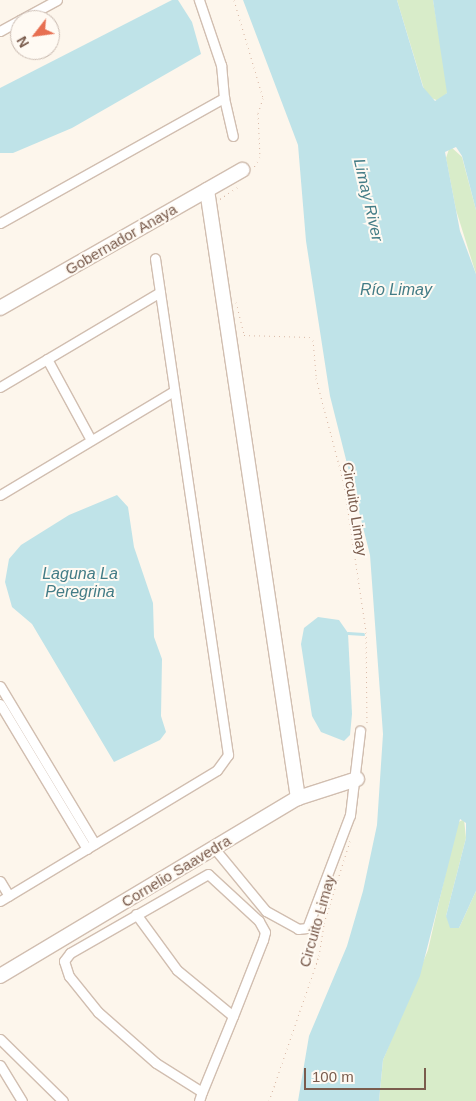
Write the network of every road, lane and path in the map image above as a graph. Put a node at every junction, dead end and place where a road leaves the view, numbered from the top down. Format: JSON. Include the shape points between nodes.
{"nodes":[{"id":1,"x":57,"y":0,"type":"edge"},
{"id":2,"x":199,"y":0,"type":"edge"},
{"id":3,"x":234,"y":0,"type":"edge"},
{"id":4,"x":38,"y":10,"type":"edge"},
{"id":5,"x":224,"y":98,"type":"junction"},
{"id":6,"x":233,"y":136,"type":"dead end"},
{"id":7,"x":245,"y":174,"type":"junction"},
{"id":8,"x":207,"y":190,"type":"junction"},
{"id":9,"x":220,"y":200,"type":"dead end"},
{"id":10,"x":0,"y":223,"type":"edge"},
{"id":11,"x":155,"y":258,"type":"dead end"},
{"id":12,"x":160,"y":292,"type":"junction"},
{"id":13,"x":235,"y":299,"type":"dead end"},
{"id":14,"x":0,"y":308,"type":"edge"},
{"id":15,"x":47,"y":359,"type":"junction"},
{"id":16,"x":0,"y":387,"type":"edge"},
{"id":17,"x":174,"y":391,"type":"junction"},
{"id":18,"x":91,"y":440,"type":"junction"},
{"id":19,"x":1,"y":492,"type":"edge"},
{"id":20,"x":0,"y":686,"type":"edge"},
{"id":21,"x":0,"y":704,"type":"edge"},
{"id":22,"x":364,"y":730,"type":"joint"},
{"id":23,"x":357,"y":779,"type":"junction"},
{"id":24,"x":298,"y":798,"type":"junction"},
{"id":25,"x":353,"y":830,"type":"dead end"},
{"id":26,"x":91,"y":846,"type":"junction"},
{"id":27,"x":214,"y":848,"type":"junction"},
{"id":28,"x":0,"y":881,"type":"edge"},
{"id":29,"x":9,"y":896,"type":"junction"},
{"id":30,"x":0,"y":901,"type":"edge"},
{"id":31,"x":136,"y":914,"type":"junction"},
{"id":32,"x":310,"y":926,"type":"junction"},
{"id":33,"x":324,"y":932,"type":"junction"},
{"id":34,"x":0,"y":976,"type":"edge"},
{"id":35,"x":233,"y":1016,"type":"junction"},
{"id":36,"x":0,"y":1039,"type":"edge"},
{"id":37,"x":0,"y":1065,"type":"edge"},
{"id":38,"x":202,"y":1092,"type":"junction"},
{"id":39,"x":22,"y":1101,"type":"edge"},
{"id":40,"x":63,"y":1101,"type":"edge"},
{"id":41,"x":198,"y":1101,"type":"edge"},
{"id":42,"x":269,"y":1101,"type":"edge"}],
"edges":[{"from":1,"to":4,"type":"street"},
{"from":2,"to":5,"type":"street","via":[[221,65]]},
{"from":3,"to":7,"type":"path","via":[[264,100],[258,113],[260,157]]},
{"from":5,"to":6,"type":"street"},
{"from":5,"to":10,"type":"street"},
{"from":7,"to":8,"type":"street","name":"Gobernador Anaya"},
{"from":7,"to":9,"type":"path"},
{"from":8,"to":14,"type":"street","name":"Gobernador Anaya"},
{"from":8,"to":24,"type":"street"},
{"from":11,"to":12,"type":"street"},
{"from":12,"to":15,"type":"street"},
{"from":12,"to":17,"type":"street"},
{"from":13,"to":22,"type":"path","name":"Circuito Limay","via":[[244,335],[308,337],[312,340],[316,378],[344,484],[366,632]]},
{"from":15,"to":16,"type":"street"},
{"from":15,"to":18,"type":"street"},
{"from":17,"to":18,"type":"street"},
{"from":17,"to":26,"type":"street","via":[[228,755],[217,770]]},
{"from":18,"to":19,"type":"street"},
{"from":20,"to":26,"type":"street"},
{"from":21,"to":26,"type":"street"},
{"from":22,"to":23,"type":"street"},
{"from":23,"to":24,"type":"street","name":"Cornelio Saavedra"},
{"from":23,"to":32,"type":"street","via":[[339,851]]},
{"from":24,"to":27,"type":"street","name":"Cornelio Saavedra"},
{"from":25,"to":33,"type":"path","name":"Circuito Limay"},
{"from":26,"to":29,"type":"street"},
{"from":27,"to":32,"type":"street","via":[[266,911],[298,929]]},
{"from":27,"to":34,"type":"street","name":"Cornelio Saavedra"},
{"from":28,"to":29,"type":"street"},
{"from":29,"to":30,"type":"street"},
{"from":31,"to":35,"type":"street","via":[[177,970]]},
{"from":31,"to":35,"type":"street","via":[[208,874],[259,921],[264,936]]},
{"from":31,"to":38,"type":"street","via":[[67,956],[65,969],[105,1018],[156,1063]]},
{"from":32,"to":33,"type":"path"},
{"from":33,"to":42,"type":"path","name":"Circuito Limay","via":[[300,1018]]},
{"from":35,"to":38,"type":"street"},
{"from":36,"to":40,"type":"street"},
{"from":37,"to":39,"type":"street"},
{"from":38,"to":41,"type":"street"}]}
